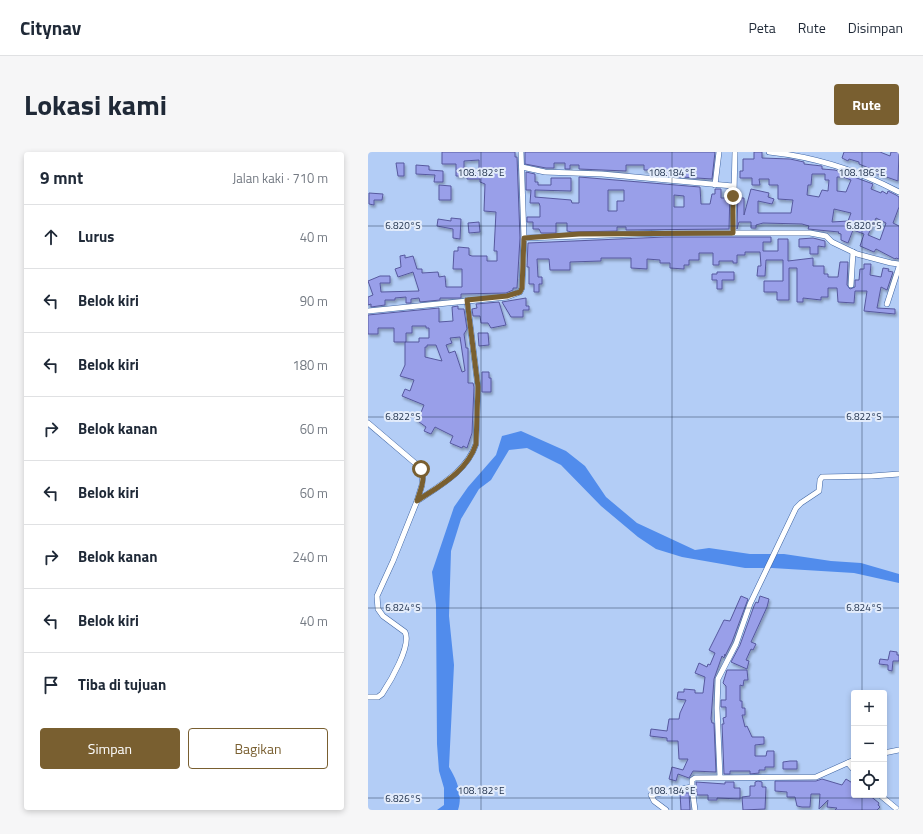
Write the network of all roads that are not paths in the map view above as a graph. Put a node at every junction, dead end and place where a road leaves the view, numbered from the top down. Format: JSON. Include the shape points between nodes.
{"nodes":[{"id":1,"x":521,"y":152,"type":"edge"},
{"id":2,"x":719,"y":152,"type":"edge"},
{"id":3,"x":735,"y":152,"type":"edge"},
{"id":4,"x":769,"y":152,"type":"edge"},
{"id":5,"x":522,"y":167,"type":"junction"},
{"id":6,"x":715,"y":185,"type":"junction"},
{"id":7,"x":733,"y":186,"type":"junction"},
{"id":8,"x":899,"y":192,"type":"edge"},
{"id":9,"x":733,"y":233,"type":"junction"},
{"id":10,"x":524,"y":238,"type":"junction"},
{"id":11,"x":853,"y":252,"type":"junction"},
{"id":12,"x":899,"y":264,"type":"edge"},
{"id":13,"x":899,"y":267,"type":"edge"},
{"id":14,"x":851,"y":285,"type":"dead end"},
{"id":15,"x":467,"y":300,"type":"junction"},
{"id":16,"x":887,"y":304,"type":"dead end"},
{"id":17,"x":368,"y":311,"type":"edge"},
{"id":18,"x":368,"y":424,"type":"edge"},
{"id":19,"x":899,"y":474,"type":"edge"},
{"id":20,"x":417,"y":501,"type":"junction"},
{"id":21,"x":368,"y":697,"type":"edge"},
{"id":22,"x":899,"y":750,"type":"edge"},
{"id":23,"x":887,"y":752,"type":"edge"},
{"id":24,"x":851,"y":762,"type":"edge"},
{"id":25,"x":848,"y":763,"type":"junction"},
{"id":26,"x":851,"y":766,"type":"edge"},
{"id":27,"x":720,"y":777,"type":"junction"},
{"id":28,"x":692,"y":787,"type":"junction"},
{"id":29,"x":884,"y":798,"type":"edge"},
{"id":30,"x":666,"y":810,"type":"edge"},
{"id":31,"x":695,"y":810,"type":"edge"},
{"id":32,"x":898,"y":810,"type":"edge"}],
"edges":[{"from":1,"to":5,"type":"street"},
{"from":2,"to":6,"type":"street"},
{"from":3,"to":7,"type":"street"},
{"from":4,"to":8,"type":"street","via":[[813,159],[857,172]]},
{"from":5,"to":6,"type":"street","via":[[545,172],[602,174]]},
{"from":5,"to":10,"type":"street"},
{"from":6,"to":7,"type":"street"},
{"from":7,"to":9,"type":"street"},
{"from":9,"to":10,"type":"street","via":[[579,234]]},
{"from":9,"to":11,"type":"street","via":[[818,234]]},
{"from":10,"to":15,"type":"street","via":[[520,292],[507,296]]},
{"from":11,"to":12,"type":"street"},
{"from":11,"to":14,"type":"street"},
{"from":13,"to":16,"type":"street"},
{"from":15,"to":17,"type":"street"},
{"from":15,"to":20,"type":"street","via":[[478,387],[476,444],[473,453],[453,477]]},
{"from":18,"to":20,"type":"street","via":[[421,469],[422,485]]},
{"from":19,"to":27,"type":"street","via":[[821,478],[819,490],[798,505],[750,604],[736,644],[718,679]]},
{"from":20,"to":21,"type":"street","via":[[377,596],[378,609],[383,616],[405,632],[406,645],[382,694],[378,697]]},
{"from":22,"to":23,"type":"street"},
{"from":24,"to":25,"type":"street"},
{"from":25,"to":26,"type":"street"},
{"from":25,"to":27,"type":"street","via":[[816,777]]},
{"from":27,"to":28,"type":"street","via":[[695,778],[692,780]]},
{"from":28,"to":30,"type":"street","via":[[651,795],[654,801]]},
{"from":28,"to":31,"type":"street"},
{"from":29,"to":32,"type":"street"}]}
